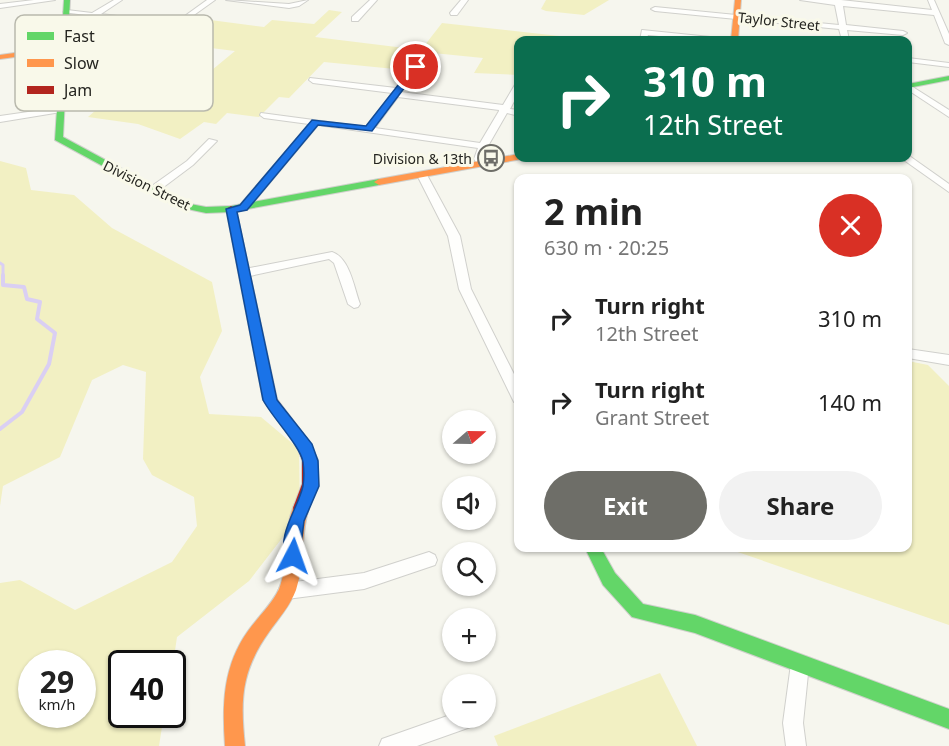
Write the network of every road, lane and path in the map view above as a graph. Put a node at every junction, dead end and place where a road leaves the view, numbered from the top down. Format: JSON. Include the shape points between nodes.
{"nodes":[{"id":1,"x":52,"y":0,"type":"edge"},
{"id":2,"x":119,"y":0,"type":"edge"},
{"id":3,"x":212,"y":0,"type":"edge"},
{"id":4,"x":229,"y":0,"type":"edge"},
{"id":5,"x":305,"y":0,"type":"edge"},
{"id":6,"x":374,"y":0,"type":"edge"},
{"id":7,"x":465,"y":0,"type":"edge"},
{"id":8,"x":738,"y":0,"type":"edge"},
{"id":9,"x":802,"y":0,"type":"edge"},
{"id":10,"x":931,"y":0,"type":"edge"},
{"id":11,"x":838,"y":2,"type":"edge"},
{"id":12,"x":0,"y":6,"type":"edge"},
{"id":13,"x":67,"y":6,"type":"edge"},
{"id":14,"x":655,"y":9,"type":"dead end"},
{"id":15,"x":454,"y":13,"type":"dead end"},
{"id":16,"x":937,"y":13,"type":"junction"},
{"id":17,"x":94,"y":15,"type":"joint"},
{"id":18,"x":190,"y":15,"type":"edge"},
{"id":19,"x":737,"y":16,"type":"junction"},
{"id":20,"x":355,"y":19,"type":"dead end"},
{"id":21,"x":842,"y":27,"type":"junction"},
{"id":22,"x":903,"y":33,"type":"dead end"},
{"id":23,"x":735,"y":36,"type":"edge"},
{"id":24,"x":844,"y":36,"type":"edge"},
{"id":25,"x":949,"y":43,"type":"edge"},
{"id":26,"x":15,"y":55,"type":"edge"},
{"id":27,"x":0,"y":57,"type":"edge"},
{"id":28,"x":912,"y":61,"type":"edge"},
{"id":29,"x":416,"y":67,"type":"dead end"},
{"id":30,"x":948,"y":69,"type":"edge"},
{"id":31,"x":313,"y":80,"type":"dead end"},
{"id":32,"x":912,"y":84,"type":"edge"},
{"id":33,"x":912,"y":89,"type":"edge"},
{"id":34,"x":397,"y":93,"type":"junction"},
{"id":35,"x":514,"y":93,"type":"edge"},
{"id":36,"x":504,"y":109,"type":"junction"},
{"id":37,"x":42,"y":111,"type":"edge"},
{"id":38,"x":58,"y":111,"type":"edge"},
{"id":39,"x":514,"y":111,"type":"edge"},
{"id":40,"x":949,"y":114,"type":"edge"},
{"id":41,"x":264,"y":115,"type":"dead end"},
{"id":42,"x":0,"y":119,"type":"edge"},
{"id":43,"x":315,"y":122,"type":"junction"},
{"id":44,"x":369,"y":129,"type":"junction"},
{"id":45,"x":212,"y":141,"type":"dead end"},
{"id":46,"x":483,"y":146,"type":"junction"},
{"id":47,"x":514,"y":159,"type":"edge"},
{"id":48,"x":912,"y":162,"type":"edge"},
{"id":49,"x":482,"y":164,"type":"junction"},
{"id":50,"x":422,"y":175,"type":"junction"},
{"id":51,"x":949,"y":189,"type":"edge"},
{"id":52,"x":153,"y":190,"type":"junction"},
{"id":53,"x":237,"y":208,"type":"junction"},
{"id":54,"x":245,"y":273,"type":"junction"},
{"id":55,"x":354,"y":304,"type":"dead end"},
{"id":56,"x":912,"y":355,"type":"edge"},
{"id":57,"x":949,"y":360,"type":"edge"},
{"id":58,"x":514,"y":380,"type":"edge"},
{"id":59,"x":595,"y":552,"type":"edge"},
{"id":60,"x":429,"y":560,"type":"dead end"},
{"id":61,"x":287,"y":591,"type":"junction"},
{"id":62,"x":800,"y":664,"type":"junction"},
{"id":63,"x":949,"y":719,"type":"edge"},
{"id":64,"x":442,"y":727,"type":"edge"},
{"id":65,"x":235,"y":746,"type":"edge"},
{"id":66,"x":389,"y":746,"type":"edge"},
{"id":67,"x":796,"y":746,"type":"edge"}],
"edges":[{"from":1,"to":12,"type":"street"},
{"from":2,"to":17,"type":"street"},
{"from":3,"to":18,"type":"street"},
{"from":4,"to":5,"type":"street","via":[[297,5]]},
{"from":6,"to":20,"type":"street"},
{"from":7,"to":15,"type":"street"},
{"from":8,"to":19,"type":"street"},
{"from":9,"to":11,"type":"street"},
{"from":10,"to":16,"type":"street"},
{"from":11,"to":16,"type":"street"},
{"from":11,"to":21,"type":"street"},
{"from":13,"to":17,"type":"street"},
{"from":14,"to":19,"type":"street","name":"Taylor Street"},
{"from":16,"to":25,"type":"street"},
{"from":19,"to":21,"type":"street","name":"Taylor Street"},
{"from":19,"to":23,"type":"street"},
{"from":21,"to":22,"type":"street","name":"Taylor Street"},
{"from":21,"to":24,"type":"street"},
{"from":26,"to":27,"type":"street"},
{"from":28,"to":30,"type":"street"},
{"from":29,"to":34,"type":"street"},
{"from":30,"to":32,"type":"street"},
{"from":31,"to":34,"type":"street"},
{"from":33,"to":40,"type":"street"},
{"from":34,"to":36,"type":"street"},
{"from":34,"to":44,"type":"street"},
{"from":35,"to":36,"type":"street"},
{"from":36,"to":39,"type":"street"},
{"from":36,"to":46,"type":"street"},
{"from":37,"to":42,"type":"street"},
{"from":38,"to":52,"type":"street","name":"Division Street","via":[[57,133],[61,140]]},
{"from":41,"to":43,"type":"street"},
{"from":43,"to":44,"type":"street"},
{"from":43,"to":53,"type":"street"},
{"from":44,"to":46,"type":"street"},
{"from":45,"to":52,"type":"street"},
{"from":46,"to":49,"type":"street","via":[[479,159]]},
{"from":47,"to":49,"type":"street","name":"Division Street"},
{"from":48,"to":51,"type":"street"},
{"from":49,"to":50,"type":"street","name":"Division Street"},
{"from":50,"to":53,"type":"street","name":"Division Street"},
{"from":50,"to":58,"type":"street","via":[[454,236],[465,289]]},
{"from":52,"to":53,"type":"street","name":"Division Street","via":[[192,208]]},
{"from":53,"to":54,"type":"street"},
{"from":54,"to":55,"type":"street","via":[[332,255],[339,262]]},
{"from":54,"to":61,"type":"street","via":[[270,400],[307,449],[312,473],[311,486],[296,521]]},
{"from":56,"to":57,"type":"street"},
{"from":59,"to":62,"type":"street","via":[[609,579],[638,611],[695,624]]},
{"from":60,"to":61,"type":"street","via":[[364,581]]},
{"from":61,"to":65,"type":"street","via":[[234,671]]},
{"from":62,"to":63,"type":"street"},
{"from":62,"to":67,"type":"street","via":[[793,723]]},
{"from":64,"to":66,"type":"street"}]}
